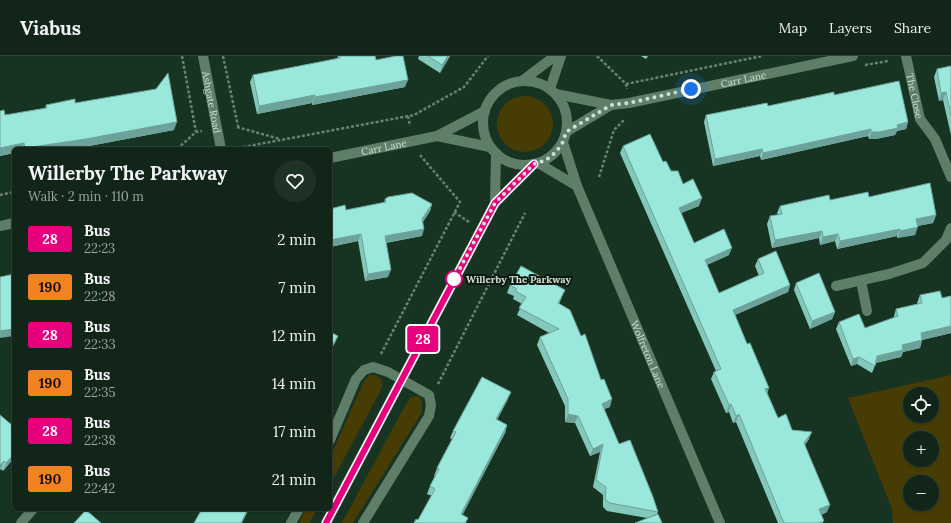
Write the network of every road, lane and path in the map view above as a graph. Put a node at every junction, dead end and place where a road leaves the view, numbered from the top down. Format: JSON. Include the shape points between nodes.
{"nodes":[{"id":1,"x":182,"y":56,"type":"edge"},
{"id":2,"x":203,"y":56,"type":"edge"},
{"id":3,"x":223,"y":56,"type":"edge"},
{"id":4,"x":488,"y":56,"type":"edge"},
{"id":5,"x":555,"y":56,"type":"edge"},
{"id":6,"x":561,"y":56,"type":"edge"},
{"id":7,"x":597,"y":56,"type":"edge"},
{"id":8,"x":762,"y":56,"type":"edge"},
{"id":9,"x":853,"y":56,"type":"edge"},
{"id":10,"x":906,"y":56,"type":"edge"},
{"id":11,"x":522,"y":81,"type":"junction"},
{"id":12,"x":626,"y":84,"type":"junction"},
{"id":13,"x":553,"y":92,"type":"junction"},
{"id":14,"x":628,"y":95,"type":"dead end"},
{"id":15,"x":611,"y":105,"type":"junction"},
{"id":16,"x":485,"y":111,"type":"junction"},
{"id":17,"x":238,"y":126,"type":"junction"},
{"id":18,"x":233,"y":127,"type":"dead end"},
{"id":19,"x":205,"y":131,"type":"dead end"},
{"id":20,"x":196,"y":132,"type":"junction"},
{"id":21,"x":437,"y":136,"type":"junction"},
{"id":22,"x":565,"y":137,"type":"junction"},
{"id":23,"x":282,"y":139,"type":"junction"},
{"id":24,"x":179,"y":147,"type":"edge"},
{"id":25,"x":221,"y":147,"type":"edge"},
{"id":26,"x":243,"y":147,"type":"edge"},
{"id":27,"x":493,"y":150,"type":"junction"},
{"id":28,"x":418,"y":153,"type":"dead end"},
{"id":29,"x":332,"y":158,"type":"edge"},
{"id":30,"x":536,"y":164,"type":"junction"},
{"id":31,"x":951,"y":177,"type":"edge"},
{"id":32,"x":577,"y":186,"type":"junction"},
{"id":33,"x":12,"y":192,"type":"edge"},
{"id":34,"x":0,"y":195,"type":"edge"},
{"id":35,"x":495,"y":203,"type":"junction"},
{"id":36,"x":525,"y":214,"type":"dead end"},
{"id":37,"x":12,"y":223,"type":"edge"},
{"id":38,"x":0,"y":226,"type":"edge"},
{"id":39,"x":951,"y":228,"type":"edge"},
{"id":40,"x":861,"y":281,"type":"junction"},
{"id":41,"x":836,"y":286,"type":"dead end"},
{"id":42,"x":867,"y":311,"type":"dead end"},
{"id":43,"x":373,"y":367,"type":"junction"},
{"id":44,"x":402,"y":379,"type":"junction"},
{"id":45,"x":429,"y":395,"type":"junction"},
{"id":46,"x":332,"y":435,"type":"edge"},
{"id":47,"x":31,"y":511,"type":"edge"},
{"id":48,"x":298,"y":511,"type":"edge"},
{"id":49,"x":21,"y":523,"type":"edge"},
{"id":50,"x":291,"y":523,"type":"edge"},
{"id":51,"x":326,"y":523,"type":"edge"},
{"id":52,"x":363,"y":523,"type":"edge"},
{"id":53,"x":720,"y":523,"type":"edge"}],
"edges":[{"from":1,"to":20,"type":"path"},
{"from":2,"to":25,"type":"street","name":"Ashgate Road"},
{"from":3,"to":17,"type":"path"},
{"from":4,"to":23,"type":"path","via":[[464,87],[414,114]]},
{"from":5,"to":11,"type":"street"},
{"from":6,"to":13,"type":"street"},
{"from":7,"to":12,"type":"path"},
{"from":8,"to":12,"type":"path"},
{"from":9,"to":15,"type":"street","name":"Carr Lane"},
{"from":10,"to":31,"type":"street","name":"The Close","via":[[920,119],[935,139]]},
{"from":11,"to":13,"type":"street","name":"Carr Lane","via":[[535,82]]},
{"from":11,"to":16,"type":"street","via":[[499,90]]},
{"from":12,"to":14,"type":"path"},
{"from":13,"to":15,"type":"street","name":"Carr Lane"},
{"from":13,"to":22,"type":"street","via":[[563,104],[567,117]]},
{"from":15,"to":22,"type":"street","name":"Carr Lane"},
{"from":16,"to":21,"type":"street","name":"Carr Lane"},
{"from":16,"to":27,"type":"street","via":[[485,135]]},
{"from":17,"to":18,"type":"path"},
{"from":17,"to":23,"type":"path"},
{"from":19,"to":20,"type":"path"},
{"from":20,"to":24,"type":"path"},
{"from":21,"to":27,"type":"street","name":"Carr Lane"},
{"from":21,"to":29,"type":"street","name":"Carr Lane"},
{"from":22,"to":30,"type":"street","name":"Carr Lane","via":[[556,152]]},
{"from":22,"to":32,"type":"street","name":"Wolfreton Lane"},
{"from":23,"to":26,"type":"path"},
{"from":27,"to":30,"type":"street","name":"Carr Lane","via":[[508,162],[521,165]]},
{"from":27,"to":35,"type":"street"},
{"from":28,"to":43,"type":"path","via":[[460,202]]},
{"from":30,"to":32,"type":"street"},
{"from":30,"to":35,"type":"street"},
{"from":32,"to":53,"type":"street","name":"Wolfreton Lane"},
{"from":33,"to":34,"type":"path"},
{"from":35,"to":44,"type":"street"},
{"from":36,"to":45,"type":"path","via":[[436,388]]},
{"from":37,"to":38,"type":"street"},
{"from":39,"to":40,"type":"street","via":[[946,240],[923,263]]},
{"from":40,"to":41,"type":"street"},
{"from":40,"to":42,"type":"street"},
{"from":43,"to":44,"type":"street"},
{"from":43,"to":46,"type":"street","via":[[364,370],[356,379]]},
{"from":44,"to":45,"type":"street"},
{"from":44,"to":51,"type":"street"},
{"from":45,"to":52,"type":"street","via":[[429,416]]},
{"from":47,"to":49,"type":"street"},
{"from":48,"to":50,"type":"street"}]}
